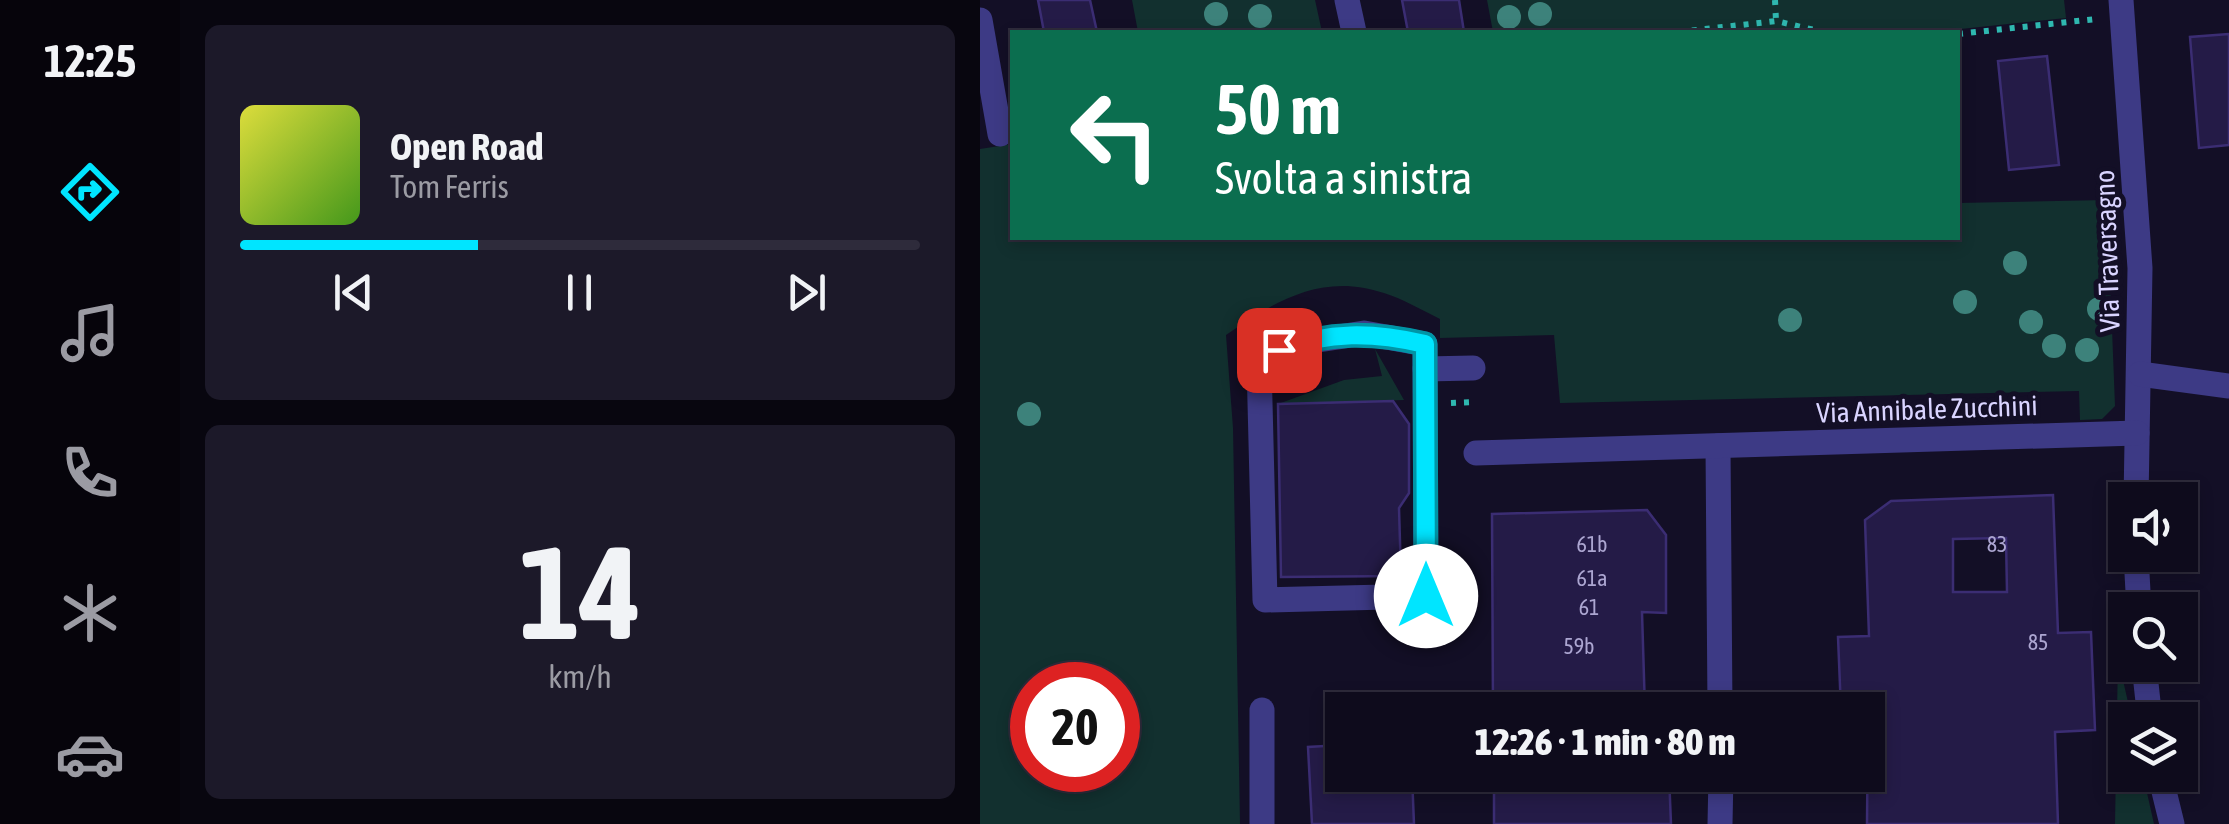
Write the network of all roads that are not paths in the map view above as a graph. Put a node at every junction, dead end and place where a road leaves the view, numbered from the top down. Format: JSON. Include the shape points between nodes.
{"nodes":[{"id":1,"x":1348,"y":0,"type":"edge"},
{"id":2,"x":2121,"y":8,"type":"edge"},
{"id":3,"x":980,"y":20,"type":"edge"},
{"id":4,"x":1354,"y":30,"type":"edge"},
{"id":5,"x":1000,"y":134,"type":"dead end"},
{"id":6,"x":1473,"y":368,"type":"dead end"},
{"id":7,"x":1425,"y":369,"type":"junction"},
{"id":8,"x":2140,"y":374,"type":"junction"},
{"id":9,"x":2229,"y":386,"type":"edge"},
{"id":10,"x":2137,"y":433,"type":"junction"},
{"id":11,"x":1718,"y":446,"type":"junction"},
{"id":12,"x":1476,"y":453,"type":"dead end"},
{"id":13,"x":2136,"y":482,"type":"edge"},
{"id":14,"x":1720,"y":692,"type":"edge"},
{"id":15,"x":1262,"y":710,"type":"dead end"},
{"id":16,"x":1721,"y":792,"type":"edge"},
{"id":17,"x":2164,"y":792,"type":"edge"},
{"id":18,"x":1262,"y":824,"type":"edge"},
{"id":19,"x":1720,"y":824,"type":"edge"},
{"id":20,"x":2172,"y":824,"type":"edge"}],
"edges":[{"from":1,"to":4,"type":"street"},
{"from":2,"to":8,"type":"street","name":"Via Traversagno","via":[[2138,213]]},
{"from":3,"to":5,"type":"street"},
{"from":6,"to":7,"type":"street"},
{"from":7,"to":7,"type":"street","via":[[1425,344],[1364,333],[1299,343],[1258,363],[1265,600],[1426,596]]},
{"from":8,"to":9,"type":"street"},
{"from":8,"to":10,"type":"street","name":"Via Traversagno"},
{"from":10,"to":11,"type":"street","name":"Via Annibale Zucchini"},
{"from":10,"to":13,"type":"street","name":"Via Traversagno"},
{"from":11,"to":12,"type":"street","name":"Via Annibale Zucchini"},
{"from":11,"to":14,"type":"street"},
{"from":15,"to":18,"type":"street"},
{"from":16,"to":19,"type":"street"},
{"from":17,"to":20,"type":"street"}]}
